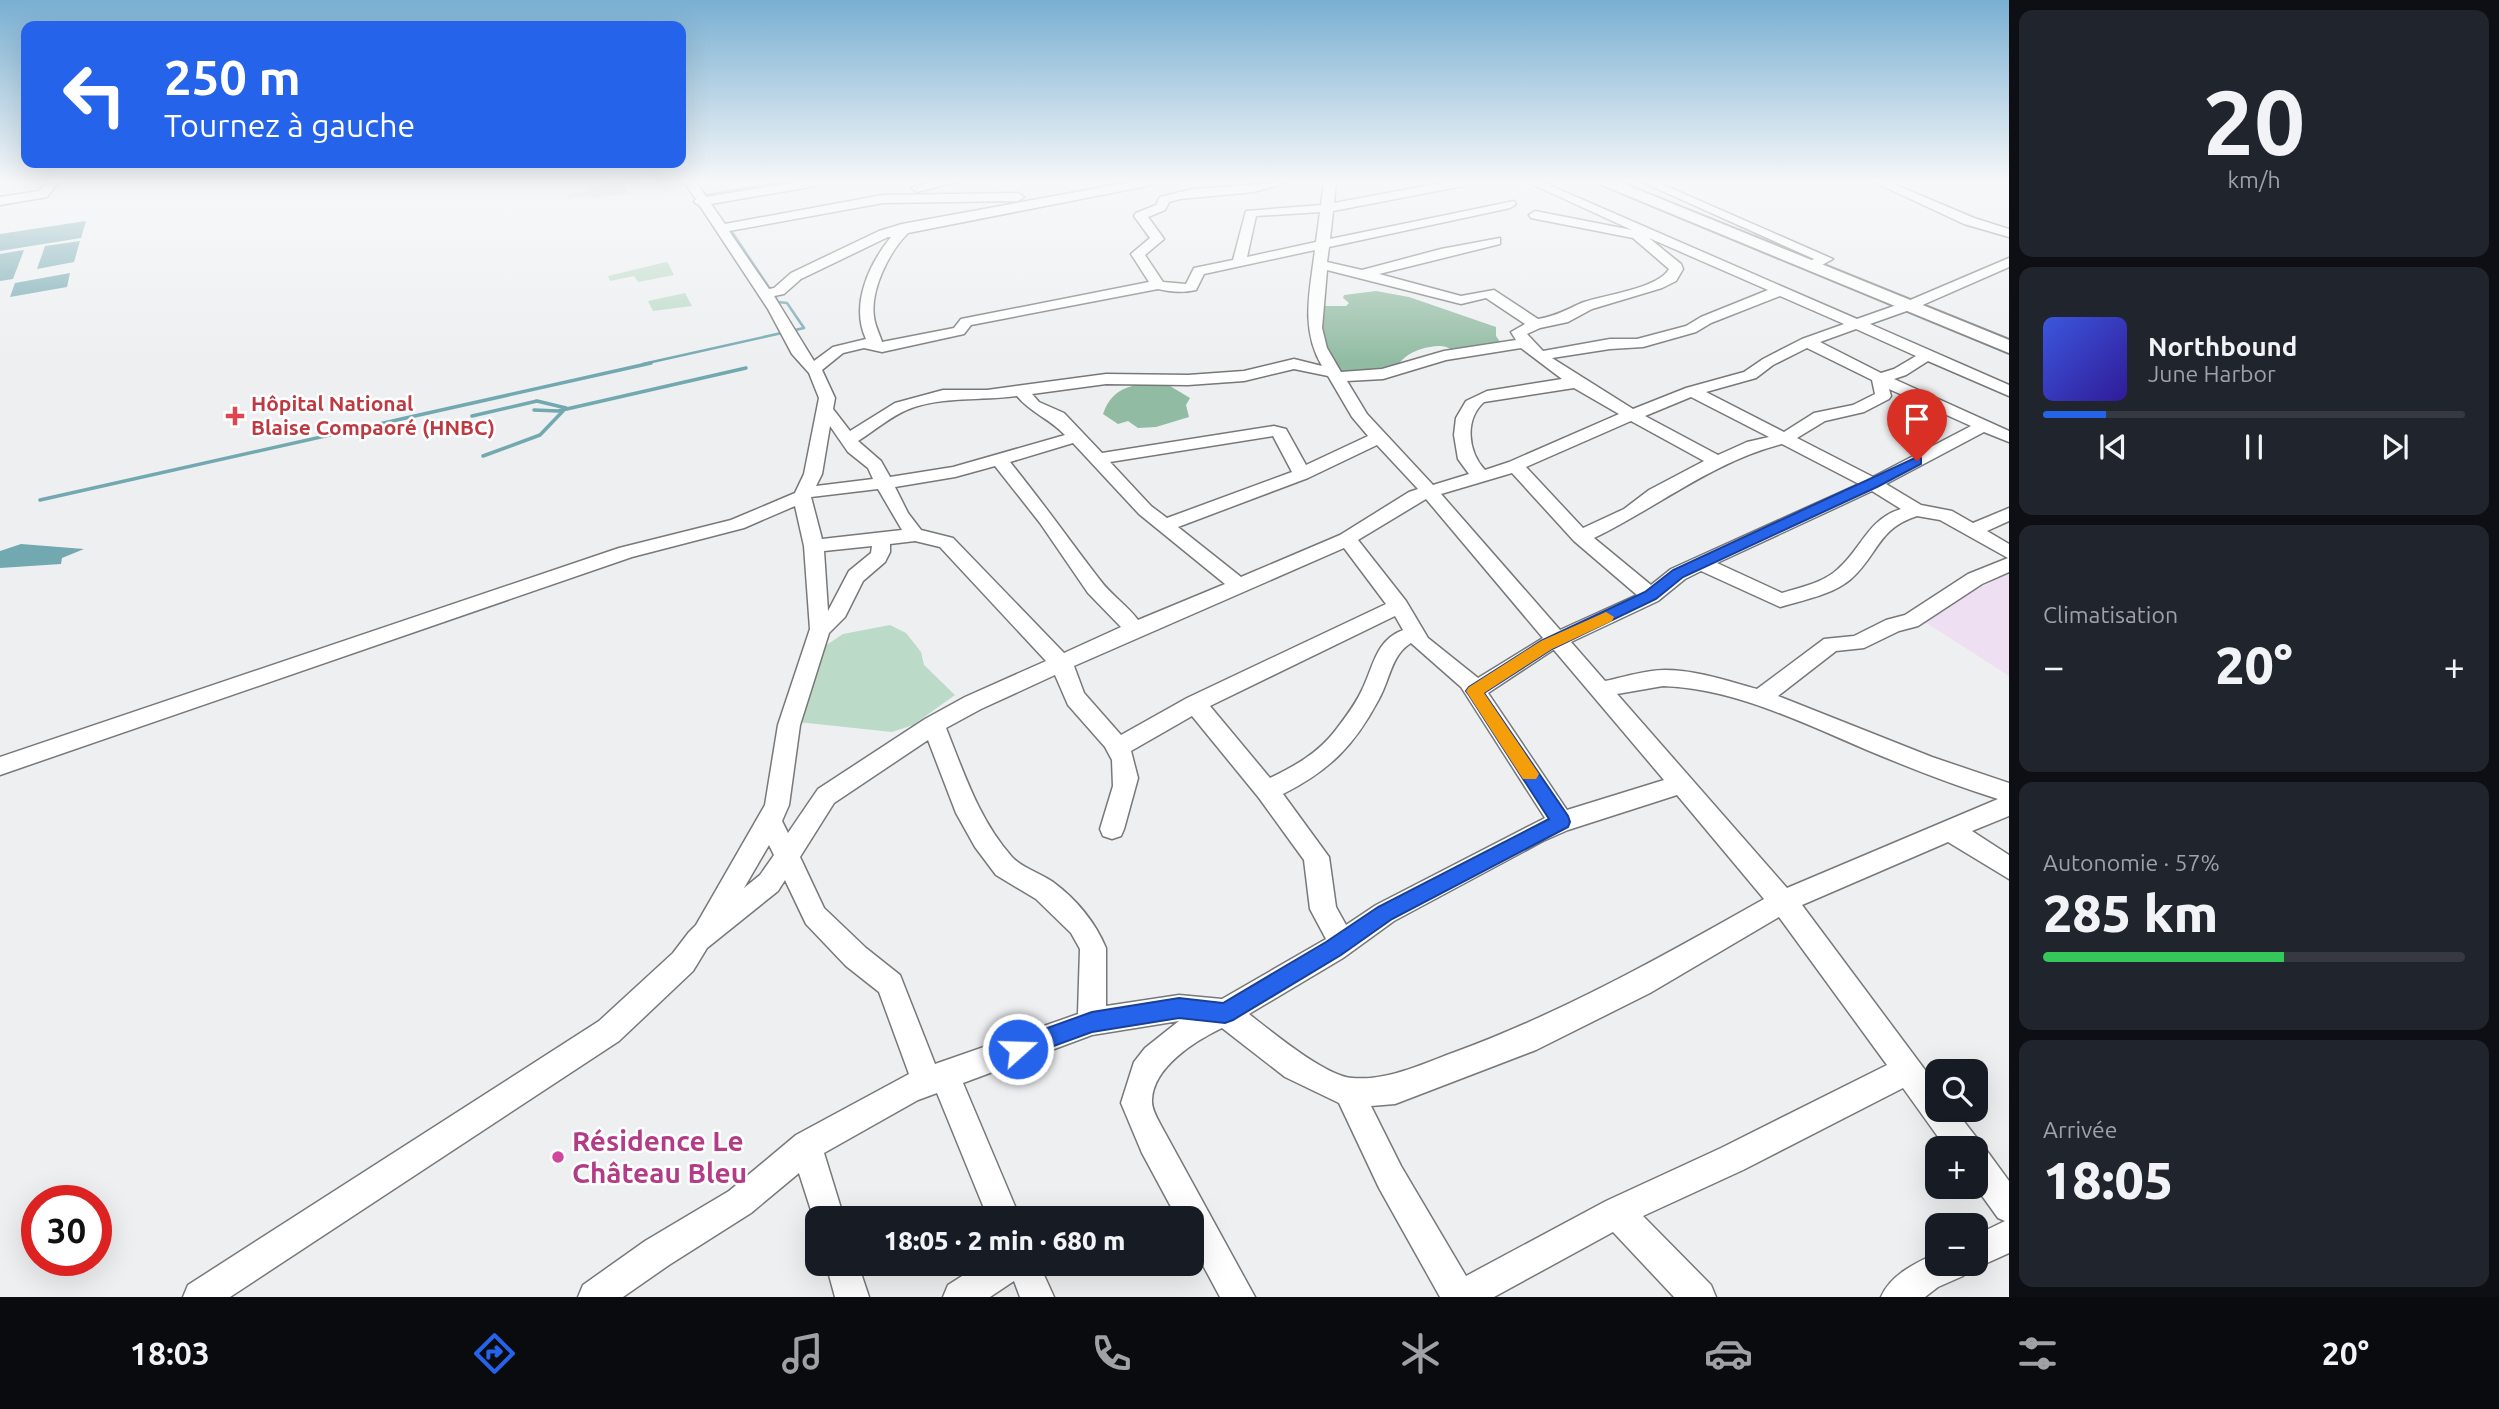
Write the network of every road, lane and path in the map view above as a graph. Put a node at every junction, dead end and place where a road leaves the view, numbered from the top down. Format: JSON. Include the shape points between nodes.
{"nodes":[{"id":1,"x":730,"y":243,"type":"edge"},
{"id":2,"x":862,"y":243,"type":"edge"},
{"id":3,"x":890,"y":243,"type":"edge"},
{"id":4,"x":1153,"y":243,"type":"edge"},
{"id":5,"x":1243,"y":243,"type":"edge"},
{"id":6,"x":1322,"y":243,"type":"edge"},
{"id":7,"x":1364,"y":243,"type":"edge"},
{"id":8,"x":1489,"y":243,"type":"edge"},
{"id":9,"x":1647,"y":243,"type":"edge"},
{"id":10,"x":1672,"y":243,"type":"edge"},
{"id":11,"x":1758,"y":243,"type":"edge"},
{"id":12,"x":1765,"y":243,"type":"edge"},
{"id":13,"x":1787,"y":243,"type":"edge"},
{"id":14,"x":1321,"y":254,"type":"junction"},
{"id":15,"x":1239,"y":262,"type":"junction"},
{"id":16,"x":2009,"y":262,"type":"edge"},
{"id":17,"x":1815,"y":263,"type":"junction"},
{"id":18,"x":1362,"y":274,"type":"junction"},
{"id":19,"x":1158,"y":285,"type":"junction"},
{"id":20,"x":1781,"y":290,"type":"junction"},
{"id":21,"x":765,"y":294,"type":"junction"},
{"id":22,"x":1911,"y":304,"type":"junction"},
{"id":23,"x":1856,"y":323,"type":"junction"},
{"id":24,"x":1536,"y":324,"type":"junction"},
{"id":25,"x":1807,"y":342,"type":"junction"},
{"id":26,"x":1523,"y":343,"type":"junction"},
{"id":27,"x":865,"y":344,"type":"junction"},
{"id":28,"x":2009,"y":345,"type":"edge"},
{"id":29,"x":1928,"y":355,"type":"junction"},
{"id":30,"x":1540,"y":357,"type":"junction"},
{"id":31,"x":813,"y":369,"type":"junction"},
{"id":32,"x":1334,"y":375,"type":"junction"},
{"id":33,"x":1879,"y":378,"type":"junction"},
{"id":34,"x":1574,"y":383,"type":"junction"},
{"id":35,"x":1021,"y":390,"type":"junction"},
{"id":36,"x":1692,"y":391,"type":"junction"},
{"id":37,"x":2009,"y":391,"type":"edge"},
{"id":38,"x":825,"y":412,"type":"junction"},
{"id":39,"x":1634,"y":414,"type":"junction"},
{"id":40,"x":1983,"y":426,"type":"junction"},
{"id":41,"x":1076,"y":437,"type":"junction"},
{"id":42,"x":2009,"y":437,"type":"edge"},
{"id":43,"x":1378,"y":438,"type":"junction"},
{"id":44,"x":1785,"y":438,"type":"junction"},
{"id":45,"x":848,"y":440,"type":"junction"},
{"id":46,"x":1100,"y":459,"type":"junction"},
{"id":47,"x":1717,"y":460,"type":"junction"},
{"id":48,"x":1000,"y":461,"type":"junction"},
{"id":49,"x":1515,"y":466,"type":"junction"},
{"id":50,"x":1302,"y":474,"type":"junction"},
{"id":51,"x":1480,"y":476,"type":"junction"},
{"id":52,"x":886,"y":483,"type":"junction"},
{"id":53,"x":1872,"y":484,"type":"junction"},
{"id":54,"x":1429,"y":491,"type":"junction"},
{"id":55,"x":804,"y":494,"type":"junction"},
{"id":56,"x":1916,"y":510,"type":"junction"},
{"id":57,"x":2009,"y":514,"type":"edge"},
{"id":58,"x":1164,"y":526,"type":"junction"},
{"id":59,"x":1972,"y":531,"type":"junction"},
{"id":60,"x":915,"y":535,"type":"junction"},
{"id":61,"x":1581,"y":537,"type":"junction"},
{"id":62,"x":879,"y":538,"type":"junction"},
{"id":63,"x":1347,"y":539,"type":"junction"},
{"id":64,"x":814,"y":545,"type":"junction"},
{"id":65,"x":2009,"y":552,"type":"edge"},
{"id":66,"x":1700,"y":563,"type":"junction"},
{"id":67,"x":2009,"y":564,"type":"edge"},
{"id":68,"x":1238,"y":584,"type":"junction"},
{"id":69,"x":1651,"y":596,"type":"junction"},
{"id":70,"x":1399,"y":606,"type":"junction"},
{"id":71,"x":820,"y":629,"type":"junction"},
{"id":72,"x":1134,"y":630,"type":"junction"},
{"id":73,"x":1416,"y":633,"type":"junction"},
{"id":74,"x":1558,"y":640,"type":"junction"},
{"id":75,"x":1057,"y":673,"type":"junction"},
{"id":76,"x":1601,"y":690,"type":"junction"},
{"id":77,"x":1475,"y":691,"type":"junction"},
{"id":78,"x":1760,"y":699,"type":"junction"},
{"id":79,"x":1195,"y":704,"type":"junction"},
{"id":80,"x":933,"y":725,"type":"junction"},
{"id":81,"x":1118,"y":748,"type":"junction"},
{"id":82,"x":0,"y":766,"type":"edge"},
{"id":83,"x":1683,"y":783,"type":"junction"},
{"id":84,"x":1267,"y":791,"type":"junction"},
{"id":85,"x":2009,"y":793,"type":"edge"},
{"id":86,"x":2009,"y":805,"type":"edge"},
{"id":87,"x":770,"y":821,"type":"junction"},
{"id":88,"x":1561,"y":822,"type":"junction"},
{"id":89,"x":1112,"y":829,"type":"dead end"},
{"id":90,"x":1951,"y":830,"type":"junction"},
{"id":91,"x":786,"y":858,"type":"junction"},
{"id":92,"x":2009,"y":868,"type":"edge"},
{"id":93,"x":1783,"y":902,"type":"junction"},
{"id":94,"x":698,"y":940,"type":"junction"},
{"id":95,"x":1342,"y":943,"type":"junction"},
{"id":96,"x":1225,"y":1013,"type":"junction"},
{"id":97,"x":1092,"y":1022,"type":"junction"},
{"id":98,"x":1908,"y":1070,"type":"junction"},
{"id":99,"x":936,"y":1079,"type":"junction"},
{"id":100,"x":1349,"y":1093,"type":"junction"},
{"id":101,"x":1956,"y":1136,"type":"edge"},
{"id":102,"x":807,"y":1146,"type":"junction"},
{"id":103,"x":1988,"y":1178,"type":"edge"},
{"id":104,"x":824,"y":1206,"type":"edge"},
{"id":105,"x":998,"y":1206,"type":"edge"},
{"id":106,"x":2009,"y":1207,"type":"edge"},
{"id":107,"x":1617,"y":1212,"type":"junction"},
{"id":108,"x":2009,"y":1236,"type":"edge"},
{"id":109,"x":1988,"y":1246,"type":"edge"},
{"id":110,"x":846,"y":1276,"type":"edge"},
{"id":111,"x":992,"y":1276,"type":"edge"},
{"id":112,"x":1028,"y":1276,"type":"edge"},
{"id":113,"x":1925,"y":1276,"type":"edge"},
{"id":114,"x":200,"y":1297,"type":"edge"},
{"id":115,"x":595,"y":1297,"type":"edge"},
{"id":116,"x":852,"y":1297,"type":"edge"},
{"id":117,"x":960,"y":1297,"type":"edge"},
{"id":118,"x":1037,"y":1297,"type":"edge"},
{"id":119,"x":1238,"y":1297,"type":"edge"},
{"id":120,"x":1460,"y":1297,"type":"edge"},
{"id":121,"x":1699,"y":1297,"type":"edge"},
{"id":122,"x":1898,"y":1297,"type":"edge"}],
"edges":[{"from":1,"to":21,"type":"street"},
{"from":2,"to":21,"type":"street","via":[[796,276],[779,291]]},
{"from":3,"to":27,"type":"street","via":[[866,311],[875,341]]},
{"from":4,"to":19,"type":"street","via":[[1138,254]]},
{"from":5,"to":15,"type":"street"},
{"from":6,"to":14,"type":"street"},
{"from":7,"to":14,"type":"street"},
{"from":8,"to":18,"type":"street"},
{"from":9,"to":24,"type":"street","via":[[1674,264],[1671,278],[1587,306],[1563,319]]},
{"from":10,"to":20,"type":"street"},
{"from":11,"to":22,"type":"main road"},
{"from":12,"to":17,"type":"main road"},
{"from":13,"to":17,"type":"street","via":[[1825,259]]},
{"from":14,"to":15,"type":"street"},
{"from":14,"to":18,"type":"street"},
{"from":14,"to":32,"type":"street","via":[[1315,328],[1319,348]]},
{"from":15,"to":19,"type":"street","via":[[1199,271],[1191,287]]},
{"from":16,"to":22,"type":"street"},
{"from":17,"to":22,"type":"main road"},
{"from":18,"to":24,"type":"street","via":[[1461,300],[1489,293]]},
{"from":19,"to":27,"type":"street","via":[[966,322],[960,331],[881,347]]},
{"from":20,"to":23,"type":"street"},
{"from":20,"to":30,"type":"street","via":[[1692,329],[1638,344],[1609,344]]},
{"from":21,"to":31,"type":"street"},
{"from":22,"to":23,"type":"street"},
{"from":22,"to":28,"type":"main road"},
{"from":23,"to":25,"type":"street"},
{"from":23,"to":29,"type":"street"},
{"from":24,"to":26,"type":"street","via":[[1518,332]]},
{"from":25,"to":33,"type":"street"},
{"from":25,"to":36,"type":"street","via":[[1750,375]]},
{"from":26,"to":30,"type":"street"},
{"from":26,"to":32,"type":"street","via":[[1444,356],[1383,374]]},
{"from":27,"to":31,"type":"street","via":[[838,350]]},
{"from":29,"to":33,"type":"street"},
{"from":29,"to":37,"type":"street"},
{"from":30,"to":34,"type":"street"},
{"from":31,"to":38,"type":"street","via":[[827,398]]},
{"from":32,"to":35,"type":"street","via":[[1294,364],[1244,376],[1106,379]]},
{"from":32,"to":43,"type":"street"},
{"from":33,"to":40,"type":"street"},
{"from":33,"to":44,"type":"street","via":[[1883,396],[1858,409],[1820,417]]},
{"from":34,"to":39,"type":"street"},
{"from":34,"to":51,"type":"street","via":[[1538,386],[1473,403],[1464,421],[1462,442],[1467,459]]},
{"from":35,"to":41,"type":"street","via":[[1032,405],[1058,417]]},
{"from":35,"to":45,"type":"street","via":[[920,400]]},
{"from":36,"to":39,"type":"street"},
{"from":36,"to":44,"type":"street"},
{"from":38,"to":45,"type":"street"},
{"from":38,"to":55,"type":"street","via":[[813,474]]},
{"from":39,"to":47,"type":"street"},
{"from":39,"to":49,"type":"street"},
{"from":40,"to":42,"type":"street"},
{"from":40,"to":53,"type":"street"},
{"from":41,"to":46,"type":"street"},
{"from":41,"to":48,"type":"street"},
{"from":43,"to":50,"type":"street"},
{"from":43,"to":54,"type":"street"},
{"from":44,"to":47,"type":"street"},
{"from":44,"to":53,"type":"street"},
{"from":45,"to":52,"type":"street"},
{"from":46,"to":50,"type":"street","via":[[1274,431],[1280,433]]},
{"from":46,"to":58,"type":"street"},
{"from":47,"to":61,"type":"street","via":[[1655,494],[1644,506]]},
{"from":48,"to":52,"type":"street"},
{"from":48,"to":72,"type":"street","via":[[1095,588]]},
{"from":49,"to":51,"type":"street"},
{"from":49,"to":61,"type":"street"},
{"from":50,"to":58,"type":"street"},
{"from":51,"to":54,"type":"street"},
{"from":52,"to":55,"type":"street"},
{"from":52,"to":60,"type":"street"},
{"from":53,"to":56,"type":"street"},
{"from":53,"to":66,"type":"street"},
{"from":54,"to":63,"type":"street"},
{"from":54,"to":74,"type":"street"},
{"from":55,"to":64,"type":"street"},
{"from":55,"to":82,"type":"street","via":[[737,524],[593,563]]},
{"from":56,"to":59,"type":"street","via":[[1945,515]]},
{"from":56,"to":66,"type":"street","via":[[1896,515],[1873,533],[1845,575],[1780,600]]},
{"from":57,"to":59,"type":"street"},
{"from":58,"to":68,"type":"street"},
{"from":59,"to":65,"type":"street"},
{"from":60,"to":62,"type":"street"},
{"from":60,"to":75,"type":"street","via":[[946,542]]},
{"from":61,"to":69,"type":"street"},
{"from":62,"to":64,"type":"street"},
{"from":62,"to":71,"type":"street","via":[[880,554],[850,584],[836,618]]},
{"from":63,"to":68,"type":"street"},
{"from":63,"to":70,"type":"street"},
{"from":64,"to":71,"type":"street"},
{"from":66,"to":69,"type":"street"},
{"from":67,"to":78,"type":"street","via":[[1975,579],[1911,621],[1857,643],[1831,644]]},
{"from":68,"to":72,"type":"street"},
{"from":69,"to":74,"type":"street"},
{"from":70,"to":73,"type":"street"},
{"from":70,"to":79,"type":"street"},
{"from":71,"to":87,"type":"street","via":[[789,725],[777,805]]},
{"from":72,"to":75,"type":"street"},
{"from":73,"to":77,"type":"street","via":[[1428,650],[1462,673]]},
{"from":73,"to":84,"type":"street","via":[[1397,640],[1385,652],[1375,685],[1341,741],[1306,772]]},
{"from":74,"to":76,"type":"street"},
{"from":74,"to":77,"type":"street"},
{"from":75,"to":80,"type":"street","via":[[973,703]]},
{"from":75,"to":81,"type":"street"},
{"from":76,"to":78,"type":"street","via":[[1667,677]]},
{"from":76,"to":83,"type":"street"},
{"from":77,"to":88,"type":"street"},
{"from":78,"to":85,"type":"street","via":[[1962,780]]},
{"from":79,"to":81,"type":"street"},
{"from":79,"to":84,"type":"street"},
{"from":80,"to":91,"type":"street","via":[[826,796]]},
{"from":80,"to":97,"type":"street","via":[[968,813],[984,840],[1004,867],[1045,891],[1080,925],[1093,948]]},
{"from":81,"to":89,"type":"street","via":[[1126,771]]},
{"from":83,"to":88,"type":"street"},
{"from":83,"to":93,"type":"street"},
{"from":84,"to":95,"type":"street","via":[[1316,857],[1323,909]]},
{"from":86,"to":90,"type":"street"},
{"from":87,"to":91,"type":"street"},
{"from":87,"to":94,"type":"street"},
{"from":88,"to":95,"type":"street","via":[[1385,913]]},
{"from":90,"to":92,"type":"street"},
{"from":90,"to":93,"type":"street"},
{"from":91,"to":94,"type":"street","via":[[769,883]]},
{"from":91,"to":99,"type":"street","via":[[815,916],[890,984]]},
{"from":93,"to":98,"type":"street"},
{"from":93,"to":100,"type":"street","via":[[1640,984],[1526,1040],[1395,1089]]},
{"from":94,"to":114,"type":"street","via":[[683,962],[610,1031]]},
{"from":95,"to":96,"type":"street"},
{"from":96,"to":97,"type":"street","via":[[1179,1008]]},
{"from":96,"to":100,"type":"street","via":[[1296,1067]]},
{"from":96,"to":119,"type":"street","via":[[1196,1026],[1155,1058],[1144,1072],[1136,1103]]},
{"from":97,"to":99,"type":"street"},
{"from":98,"to":101,"type":"street"},
{"from":98,"to":107,"type":"street"},
{"from":99,"to":102,"type":"street","via":[[910,1088]]},
{"from":99,"to":105,"type":"street"},
{"from":100,"to":120,"type":"street","via":[[1390,1177]]},
{"from":102,"to":104,"type":"street"},
{"from":102,"to":115,"type":"street","via":[[740,1202]]},
{"from":103,"to":106,"type":"street"},
{"from":107,"to":120,"type":"street"},
{"from":107,"to":121,"type":"street"},
{"from":108,"to":109,"type":"street"},
{"from":110,"to":116,"type":"street"},
{"from":111,"to":117,"type":"street"},
{"from":112,"to":118,"type":"street"},
{"from":113,"to":122,"type":"street"}]}
